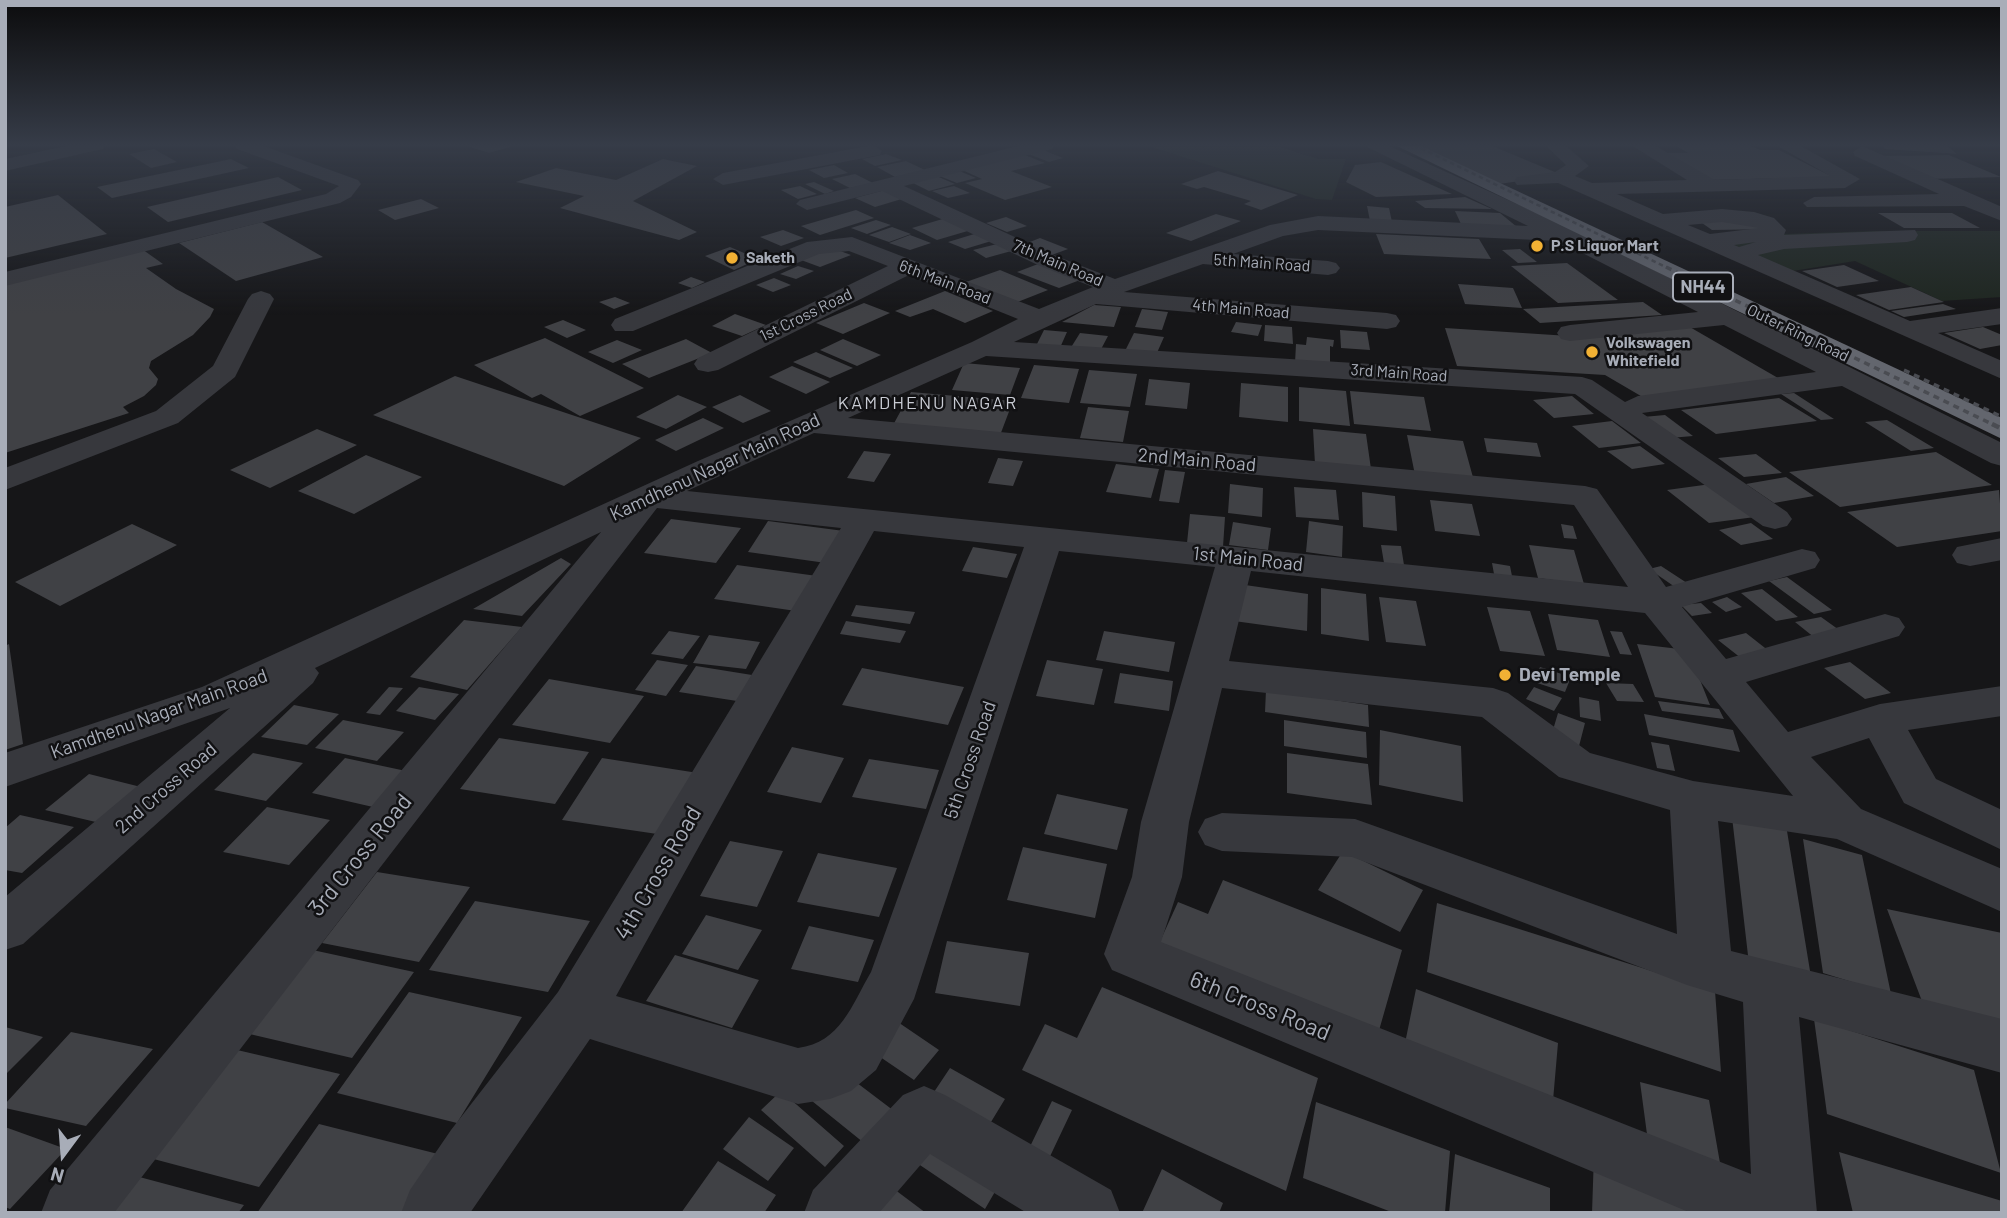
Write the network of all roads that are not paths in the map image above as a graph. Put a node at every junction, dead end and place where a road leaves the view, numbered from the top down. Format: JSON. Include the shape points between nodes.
{"nodes":[{"id":1,"x":321,"y":202,"type":"edge"},
{"id":2,"x":817,"y":202,"type":"edge"},
{"id":3,"x":921,"y":202,"type":"edge"},
{"id":4,"x":1509,"y":202,"type":"edge"},
{"id":5,"x":1525,"y":202,"type":"edge"},
{"id":6,"x":1589,"y":202,"type":"edge"},
{"id":7,"x":1638,"y":202,"type":"edge"},
{"id":8,"x":1967,"y":202,"type":"edge"},
{"id":9,"x":807,"y":204,"type":"dead end"},
{"id":10,"x":2002,"y":215,"type":"edge"},
{"id":11,"x":1657,"y":221,"type":"junction"},
{"id":12,"x":1564,"y":234,"type":"junction"},
{"id":13,"x":1907,"y":235,"type":"dead end"},
{"id":14,"x":1704,"y":242,"type":"junction"},
{"id":15,"x":1732,"y":255,"type":"junction"},
{"id":16,"x":1197,"y":258,"type":"junction"},
{"id":17,"x":906,"y":267,"type":"junction"},
{"id":18,"x":1328,"y":268,"type":"dead end"},
{"id":19,"x":5,"y":279,"type":"edge"},
{"id":20,"x":1105,"y":292,"type":"junction"},
{"id":21,"x":261,"y":299,"type":"dead end"},
{"id":22,"x":1728,"y":317,"type":"junction"},
{"id":23,"x":2002,"y":317,"type":"edge"},
{"id":24,"x":1039,"y":318,"type":"junction"},
{"id":25,"x":1387,"y":321,"type":"dead end"},
{"id":26,"x":624,"y":325,"type":"dead end"},
{"id":27,"x":1908,"y":328,"type":"junction"},
{"id":28,"x":1570,"y":333,"type":"dead end"},
{"id":29,"x":1875,"y":343,"type":"dead end"},
{"id":30,"x":982,"y":348,"type":"junction"},
{"id":31,"x":708,"y":364,"type":"dead end"},
{"id":32,"x":1996,"y":366,"type":"edge"},
{"id":33,"x":1846,"y":377,"type":"junction"},
{"id":34,"x":1638,"y":405,"type":"dead end"},
{"id":35,"x":810,"y":423,"type":"junction"},
{"id":36,"x":2002,"y":430,"type":"edge"},
{"id":37,"x":2002,"y":456,"type":"edge"},
{"id":38,"x":5,"y":480,"type":"edge"},
{"id":39,"x":648,"y":497,"type":"junction"},
{"id":40,"x":1775,"y":519,"type":"dead end"},
{"id":41,"x":863,"y":520,"type":"junction"},
{"id":42,"x":1045,"y":539,"type":"junction"},
{"id":43,"x":1236,"y":558,"type":"junction"},
{"id":44,"x":1802,"y":560,"type":"dead end"},
{"id":45,"x":1657,"y":602,"type":"junction"},
{"id":46,"x":1885,"y":627,"type":"dead end"},
{"id":47,"x":326,"y":648,"type":"junction"},
{"id":48,"x":1206,"y":672,"type":"junction"},
{"id":49,"x":1717,"y":676,"type":"junction"},
{"id":50,"x":2002,"y":701,"type":"edge"},
{"id":51,"x":1880,"y":719,"type":"junction"},
{"id":52,"x":1779,"y":751,"type":"junction"},
{"id":53,"x":5,"y":769,"type":"edge"},
{"id":54,"x":1693,"y":799,"type":"junction"},
{"id":55,"x":1844,"y":821,"type":"junction"},
{"id":56,"x":2002,"y":831,"type":"edge"},
{"id":57,"x":1222,"y":832,"type":"dead end"},
{"id":58,"x":2002,"y":891,"type":"edge"},
{"id":59,"x":5,"y":928,"type":"edge"},
{"id":60,"x":1706,"y":968,"type":"junction"},
{"id":61,"x":1769,"y":985,"type":"junction"},
{"id":62,"x":578,"y":1010,"type":"junction"},
{"id":63,"x":2002,"y":1046,"type":"edge"},
{"id":64,"x":73,"y":1213,"type":"edge"},
{"id":65,"x":433,"y":1213,"type":"edge"},
{"id":66,"x":836,"y":1213,"type":"edge"},
{"id":67,"x":1088,"y":1213,"type":"edge"},
{"id":68,"x":1769,"y":1213,"type":"edge"},
{"id":69,"x":1785,"y":1213,"type":"edge"}],
"edges":[{"from":1,"to":19,"type":"street"},
{"from":2,"to":9,"type":"street"},
{"from":3,"to":20,"type":"street","name":"7th Main Road"},
{"from":4,"to":12,"type":"street"},
{"from":5,"to":36,"type":"highway","name":"Outer Ring Road","number":"NH44"},
{"from":6,"to":29,"type":"highway","name":"Outer Ring Road","number":"NH44"},
{"from":7,"to":11,"type":"street"},
{"from":8,"to":10,"type":"street"},
{"from":11,"to":14,"type":"street"},
{"from":11,"to":14,"type":"street","via":[[1722,216],[1761,220],[1775,230]]},
{"from":12,"to":16,"type":"street","name":"Kamdhenu Nagar Main Road","via":[[1318,223],[1278,230]]},
{"from":12,"to":22,"type":"street"},
{"from":13,"to":15,"type":"street","via":[[1784,242]]},
{"from":14,"to":15,"type":"street"},
{"from":15,"to":27,"type":"street"},
{"from":16,"to":18,"type":"street","name":"5th Main Road"},
{"from":16,"to":20,"type":"street","name":"Kamdhenu Nagar Main Road"},
{"from":17,"to":24,"type":"street","name":"6th Main Road"},
{"from":17,"to":26,"type":"street","name":"6th Main Road","via":[[852,244],[815,247]]},
{"from":17,"to":31,"type":"street","name":"1st Cross Road"},
{"from":20,"to":24,"type":"street","name":"Kamdhenu Nagar Main Road"},
{"from":20,"to":25,"type":"street","name":"4th Main Road"},
{"from":21,"to":38,"type":"street","via":[[225,371],[167,417]]},
{"from":22,"to":28,"type":"street"},
{"from":22,"to":33,"type":"street"},
{"from":23,"to":27,"type":"street"},
{"from":24,"to":30,"type":"street","name":"Kamdhenu Nagar Main Road"},
{"from":27,"to":32,"type":"street"},
{"from":30,"to":35,"type":"street","name":"Kamdhenu Nagar Main Road"},
{"from":30,"to":40,"type":"street","name":"3rd Main Road","via":[[1582,386]]},
{"from":33,"to":34,"type":"street"},
{"from":33,"to":37,"type":"street"},
{"from":35,"to":39,"type":"street","name":"Kamdhenu Nagar Main Road"},
{"from":35,"to":45,"type":"street","name":"2nd Main Road","via":[[1585,496]]},
{"from":39,"to":41,"type":"street","name":"1st Main Road"},
{"from":39,"to":47,"type":"street","name":"Kamdhenu Nagar Main Road"},
{"from":39,"to":64,"type":"street","name":"3rd Cross Road"},
{"from":41,"to":42,"type":"street","name":"1st Main Road"},
{"from":41,"to":62,"type":"street","name":"4th Cross Road"},
{"from":42,"to":43,"type":"street","name":"1st Main Road"},
{"from":42,"to":62,"type":"street","name":"5th Cross Road","via":[[895,982],[856,1051],[830,1071],[798,1076]]},
{"from":43,"to":45,"type":"street","name":"1st Main Road"},
{"from":43,"to":48,"type":"street","name":"6th Cross Road"},
{"from":44,"to":45,"type":"street"},
{"from":45,"to":49,"type":"street"},
{"from":46,"to":49,"type":"street"},
{"from":47,"to":53,"type":"street","name":"Kamdhenu Nagar Main Road","via":[[216,696]]},
{"from":47,"to":59,"type":"street","name":"2nd Cross Road"},
{"from":48,"to":54,"type":"street","via":[[1493,703],[1575,765]]},
{"from":48,"to":68,"type":"street","name":"6th Cross Road","via":[[1165,822],[1157,877],[1131,954]]},
{"from":49,"to":52,"type":"street"},
{"from":50,"to":51,"type":"street"},
{"from":51,"to":52,"type":"street"},
{"from":51,"to":56,"type":"street","via":[[1920,791]]},
{"from":52,"to":55,"type":"street"},
{"from":54,"to":55,"type":"street"},
{"from":54,"to":60,"type":"street"},
{"from":55,"to":58,"type":"street"},
{"from":57,"to":60,"type":"street","via":[[1355,838]]},
{"from":60,"to":61,"type":"street"},
{"from":61,"to":63,"type":"street"},
{"from":61,"to":69,"type":"street"},
{"from":62,"to":65,"type":"street","name":"4th Cross Road"},
{"from":66,"to":67,"type":"street","via":[[925,1116]]}]}
